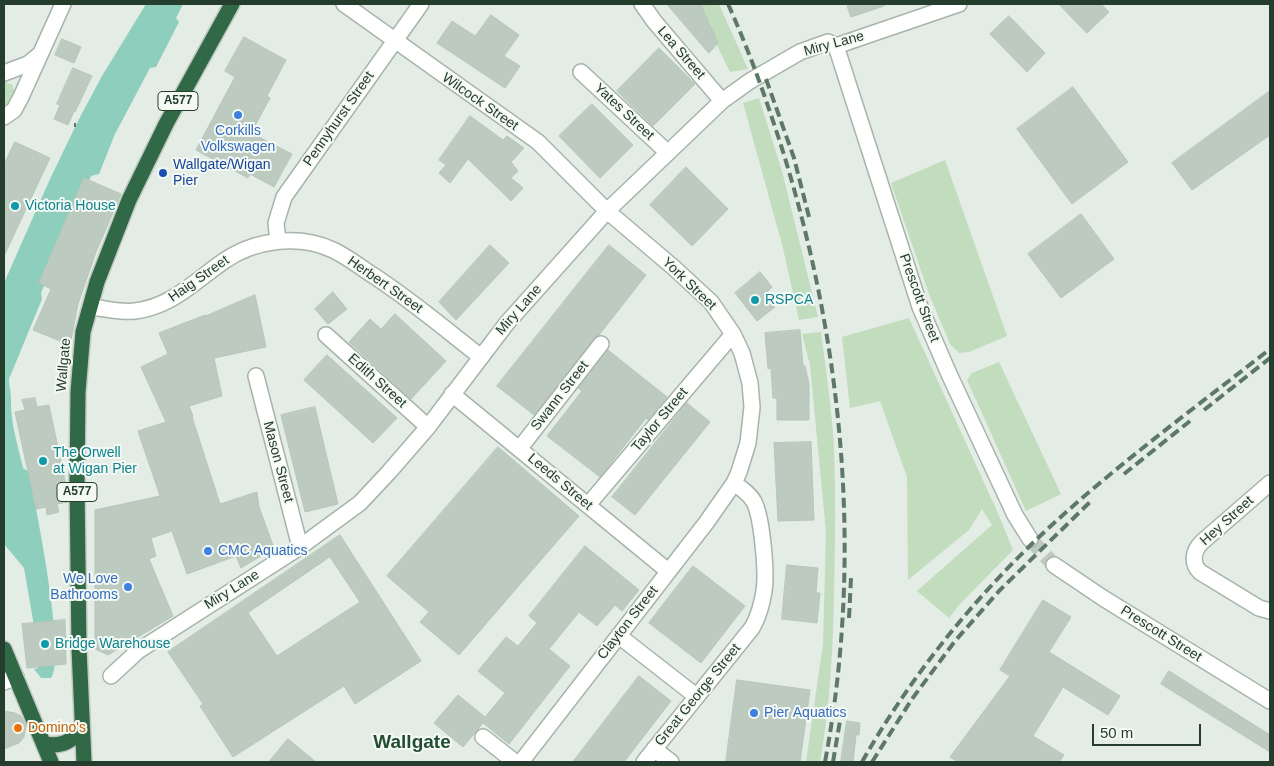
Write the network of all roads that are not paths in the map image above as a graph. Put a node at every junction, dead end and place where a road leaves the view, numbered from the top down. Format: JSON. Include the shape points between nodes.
{"nodes":[{"id":1,"x":63,"y":4,"type":"edge"},
{"id":2,"x":232,"y":4,"type":"edge"},
{"id":3,"x":344,"y":4,"type":"edge"},
{"id":4,"x":421,"y":4,"type":"edge"},
{"id":5,"x":642,"y":4,"type":"edge"},
{"id":6,"x":959,"y":4,"type":"edge"},
{"id":7,"x":395,"y":41,"type":"junction"},
{"id":8,"x":836,"y":46,"type":"junction"},
{"id":9,"x":39,"y":56,"type":"junction"},
{"id":10,"x":4,"y":72,"type":"edge"},
{"id":11,"x":581,"y":72,"type":"dead end"},
{"id":12,"x":722,"y":100,"type":"junction"},
{"id":13,"x":4,"y":117,"type":"edge"},
{"id":14,"x":667,"y":152,"type":"junction"},
{"id":15,"x":607,"y":211,"type":"junction"},
{"id":16,"x":278,"y":241,"type":"junction"},
{"id":17,"x":90,"y":307,"type":"junction"},
{"id":18,"x":733,"y":334,"type":"junction"},
{"id":19,"x":326,"y":335,"type":"dead end"},
{"id":20,"x":601,"y":344,"type":"dead end"},
{"id":21,"x":481,"y":357,"type":"junction"},
{"id":22,"x":256,"y":376,"type":"dead end"},
{"id":23,"x":452,"y":394,"type":"junction"},
{"id":24,"x":428,"y":427,"type":"junction"},
{"id":25,"x":520,"y":448,"type":"junction"},
{"id":26,"x":734,"y":483,"type":"junction"},
{"id":27,"x":1270,"y":483,"type":"edge"},
{"id":28,"x":588,"y":506,"type":"junction"},
{"id":29,"x":1030,"y":539,"type":"tunnel mouth"},
{"id":30,"x":300,"y":547,"type":"junction"},
{"id":31,"x":1054,"y":565,"type":"tunnel mouth"},
{"id":32,"x":668,"y":571,"type":"junction"},
{"id":33,"x":1270,"y":610,"type":"edge"},
{"id":34,"x":618,"y":636,"type":"junction"},
{"id":35,"x":4,"y":649,"type":"edge"},
{"id":36,"x":111,"y":676,"type":"dead end"},
{"id":37,"x":10,"y":680,"type":"edge"},
{"id":38,"x":696,"y":696,"type":"junction"},
{"id":39,"x":1270,"y":700,"type":"edge"},
{"id":40,"x":82,"y":726,"type":"junction"},
{"id":41,"x":483,"y":737,"type":"dead end"},
{"id":42,"x":44,"y":744,"type":"junction"},
{"id":43,"x":654,"y":749,"type":"junction"},
{"id":44,"x":51,"y":762,"type":"edge"},
{"id":45,"x":84,"y":762,"type":"edge"},
{"id":46,"x":515,"y":762,"type":"edge"},
{"id":47,"x":521,"y":762,"type":"edge"},
{"id":48,"x":644,"y":762,"type":"edge"},
{"id":49,"x":671,"y":762,"type":"edge"}],
"edges":[{"from":1,"to":9,"type":"street"},
{"from":2,"to":17,"type":"highway","name":"Wallgate","number":"A577","via":[[137,182]]},
{"from":3,"to":7,"type":"street","name":"Wilcock Street"},
{"from":4,"to":7,"type":"street","name":"Pennyhurst Street"},
{"from":5,"to":12,"type":"street","name":"Lea Street"},
{"from":6,"to":8,"type":"street","name":"Miry Lane"},
{"from":7,"to":15,"type":"street","name":"Wilcock Street","via":[[538,142]]},
{"from":7,"to":16,"type":"street","name":"Pennyhurst Street","via":[[284,197],[276,223]]},
{"from":8,"to":12,"type":"street","name":"Miry Lane","via":[[828,42],[800,52]]},
{"from":8,"to":29,"type":"street","name":"Prescott Street","via":[[920,307],[1015,515]]},
{"from":9,"to":10,"type":"street","via":[[28,64]]},
{"from":9,"to":13,"type":"street","via":[[14,110]]},
{"from":11,"to":14,"type":"street","name":"Yates Street"},
{"from":12,"to":14,"type":"street","name":"Miry Lane"},
{"from":14,"to":15,"type":"street","name":"Miry Lane"},
{"from":15,"to":18,"type":"street","name":"York Street","via":[[711,302]]},
{"from":15,"to":21,"type":"street","name":"Miry Lane","via":[[507,323]]},
{"from":16,"to":17,"type":"street","name":"Haig Street","via":[[241,251],[170,301],[152,308],[134,311]]},
{"from":16,"to":21,"type":"street","name":"Herbert Street","via":[[309,243],[332,250],[406,297]]},
{"from":17,"to":40,"type":"highway","name":"Wallgate","number":"A577","via":[[83,332],[77,402]]},
{"from":18,"to":26,"type":"street","name":"York Street","via":[[746,365],[752,407],[748,443]]},
{"from":18,"to":28,"type":"street","name":"Taylor Street"},
{"from":19,"to":24,"type":"street","name":"Edith Street"},
{"from":20,"to":25,"type":"street","name":"Swann Street"},
{"from":21,"to":23,"type":"street","name":"Miry Lane"},
{"from":22,"to":30,"type":"street","name":"Mason Street"},
{"from":23,"to":24,"type":"street","name":"Miry Lane"},
{"from":23,"to":25,"type":"street","name":"Leeds Street"},
{"from":24,"to":30,"type":"street","name":"Miry Lane","via":[[360,503]]},
{"from":25,"to":28,"type":"street","name":"Leeds Street"},
{"from":26,"to":32,"type":"street","name":"Clayton Street"},
{"from":26,"to":38,"type":"street","name":"Great George Street","via":[[754,500],[760,516],[765,588],[752,628]]},
{"from":27,"to":33,"type":"street","name":"Hey Street","via":[[1202,542],[1194,561],[1203,575],[1259,608]]},
{"from":28,"to":32,"type":"street","name":"Leeds Street"},
{"from":30,"to":36,"type":"street","name":"Miry Lane","via":[[138,651]]},
{"from":31,"to":39,"type":"street","name":"Prescott Street"},
{"from":32,"to":34,"type":"street","name":"Clayton Street"},
{"from":34,"to":38,"type":"street"},
{"from":34,"to":47,"type":"street","name":"Clayton Street"},
{"from":35,"to":37,"type":"highway"},
{"from":37,"to":42,"type":"highway","via":[[23,696]]},
{"from":38,"to":43,"type":"street","name":"Great George Street"},
{"from":40,"to":42,"type":"highway","via":[[66,743]]},
{"from":40,"to":45,"type":"highway","name":"Wallgate","number":"A577"},
{"from":41,"to":46,"type":"street"},
{"from":42,"to":44,"type":"highway"},
{"from":43,"to":48,"type":"street","name":"Great George Street"},
{"from":43,"to":49,"type":"street"}]}
